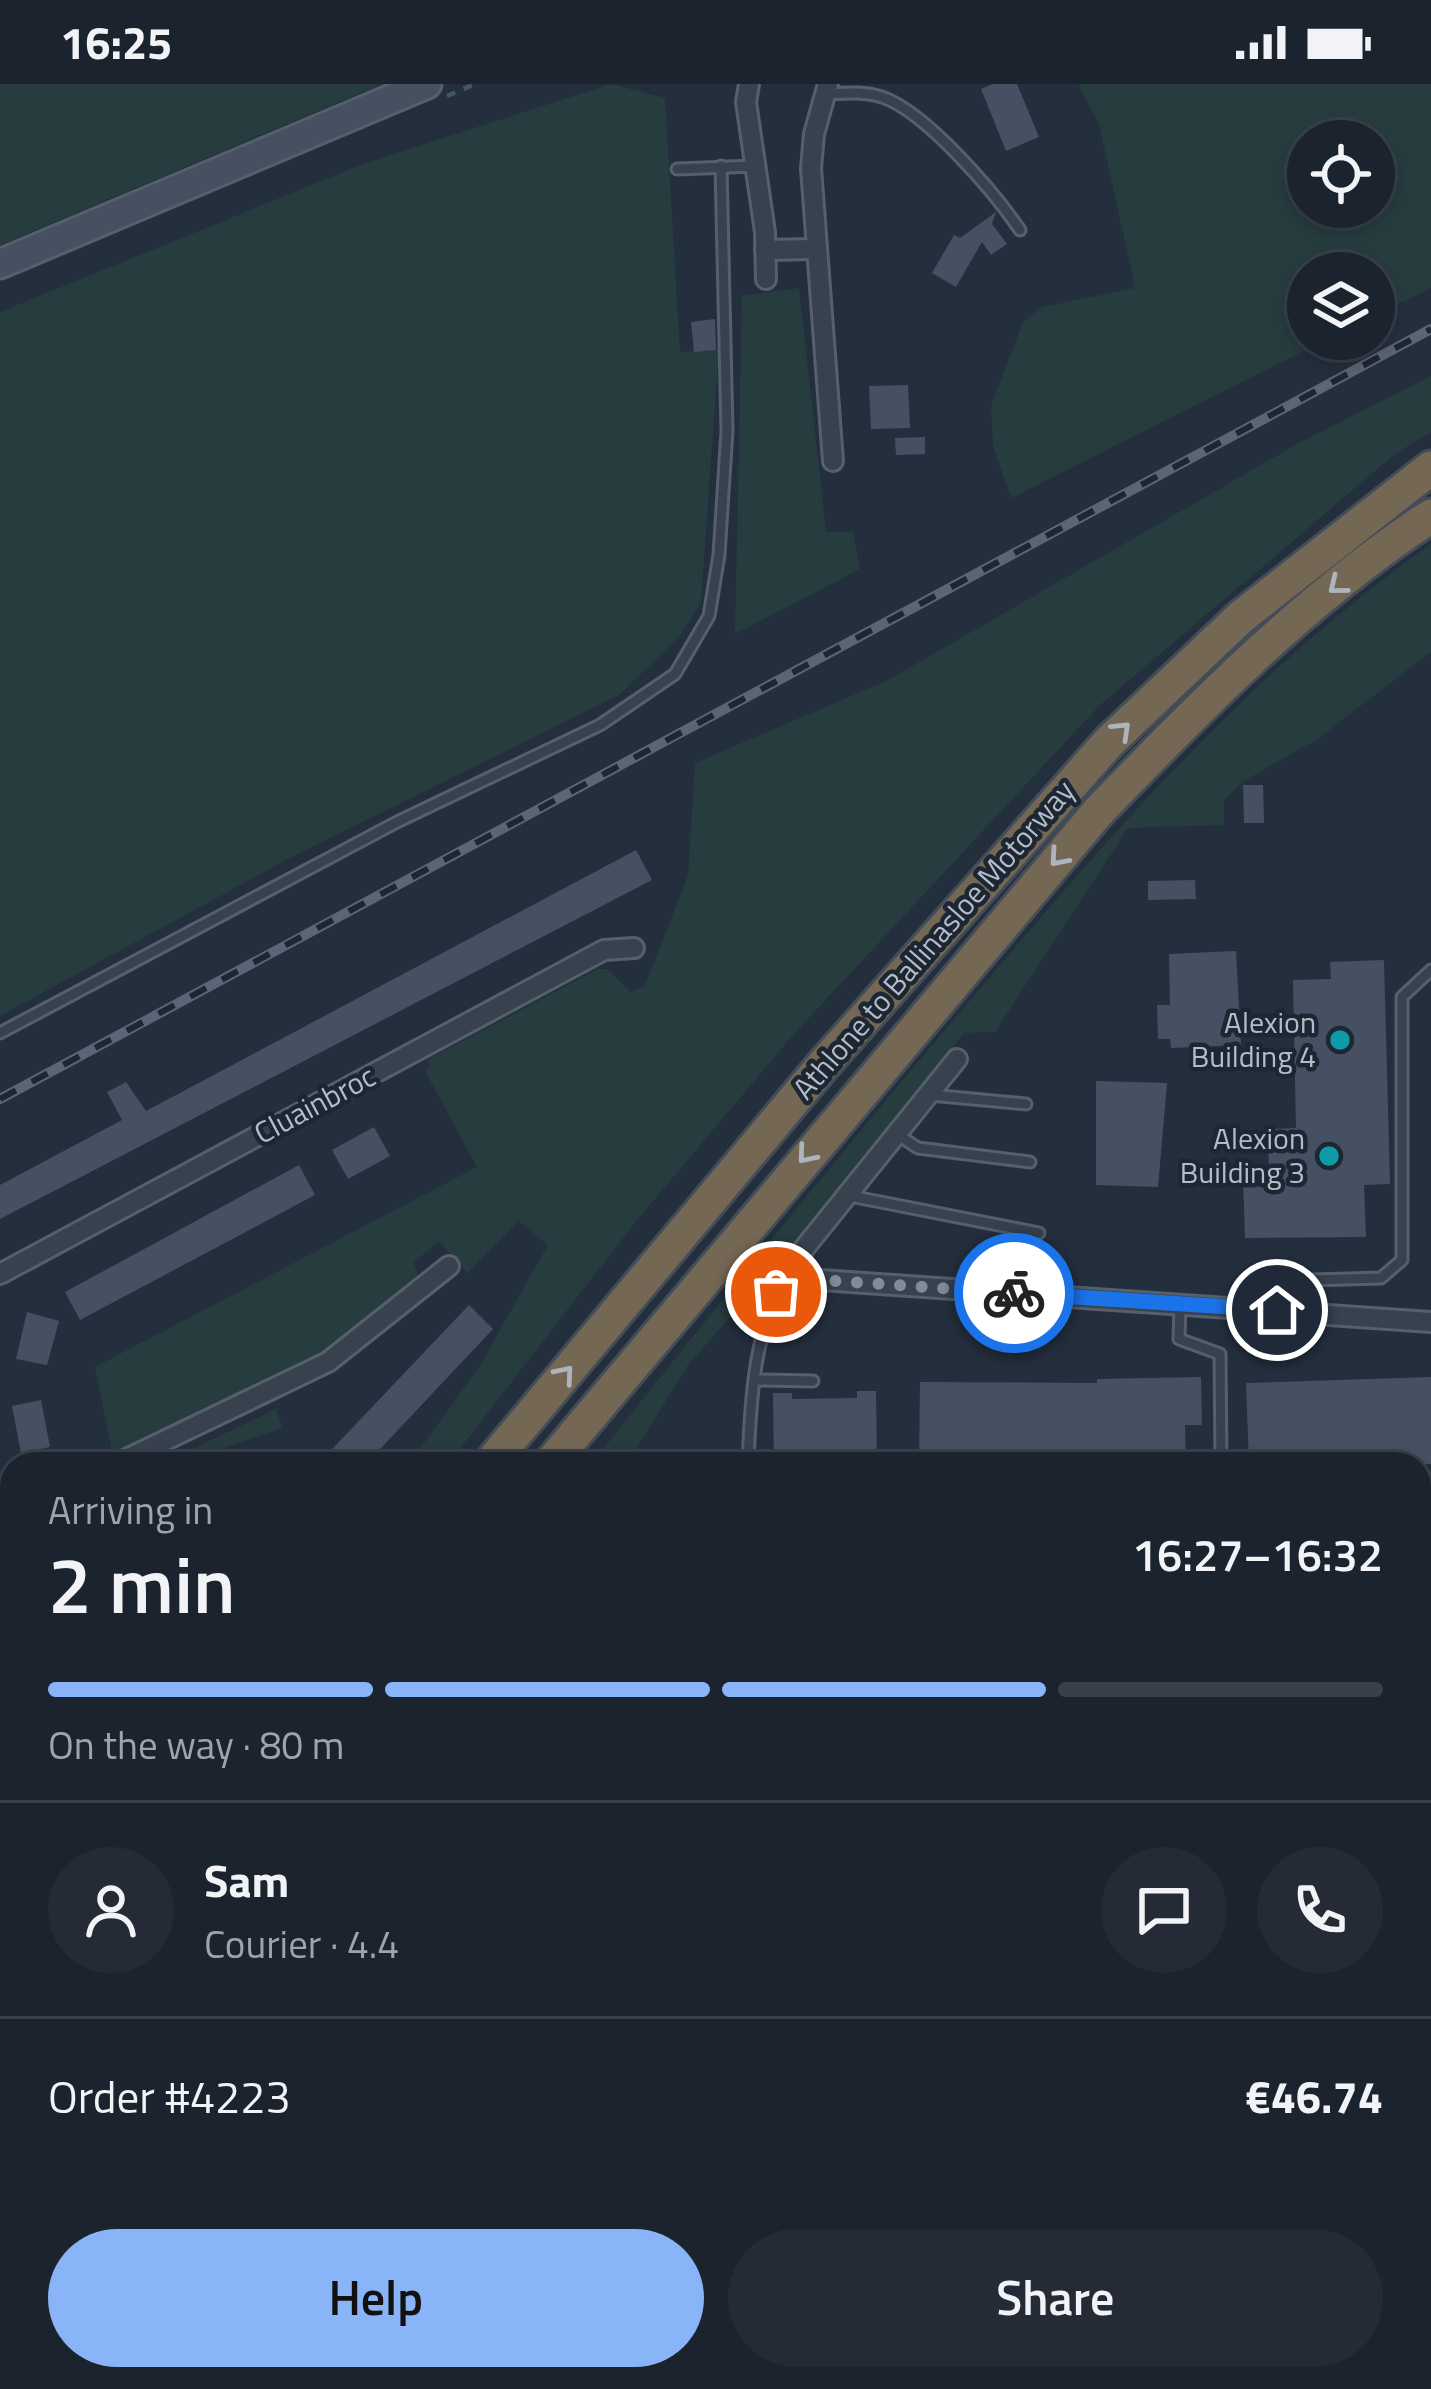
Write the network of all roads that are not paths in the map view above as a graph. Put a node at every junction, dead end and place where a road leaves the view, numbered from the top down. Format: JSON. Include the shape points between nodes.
{"nodes":[{"id":1,"x":427,"y":84,"type":"edge"},
{"id":2,"x":734,"y":84,"type":"edge"},
{"id":3,"x":861,"y":88,"type":"edge"},
{"id":4,"x":827,"y":89,"type":"edge"},
{"id":5,"x":747,"y":93,"type":"edge"},
{"id":6,"x":721,"y":166,"type":"junction"},
{"id":7,"x":755,"y":166,"type":"junction"},
{"id":8,"x":677,"y":169,"type":"dead end"},
{"id":9,"x":1020,"y":230,"type":"dead end"},
{"id":10,"x":815,"y":249,"type":"junction"},
{"id":11,"x":765,"y":250,"type":"junction"},
{"id":12,"x":0,"y":264,"type":"edge"},
{"id":13,"x":766,"y":279,"type":"dead end"},
{"id":14,"x":833,"y":461,"type":"dead end"},
{"id":15,"x":1431,"y":468,"type":"edge"},
{"id":16,"x":1431,"y":517,"type":"edge"},
{"id":17,"x":634,"y":948,"type":"dead end"},
{"id":18,"x":1429,"y":973,"type":"edge"},
{"id":19,"x":0,"y":1033,"type":"edge"},
{"id":20,"x":957,"y":1059,"type":"dead end"},
{"id":21,"x":929,"y":1095,"type":"junction"},
{"id":22,"x":1026,"y":1104,"type":"dead end"},
{"id":23,"x":898,"y":1135,"type":"junction"},
{"id":24,"x":1030,"y":1162,"type":"dead end"},
{"id":25,"x":850,"y":1196,"type":"junction"},
{"id":26,"x":1039,"y":1233,"type":"dead end"},
{"id":27,"x":449,"y":1266,"type":"dead end"},
{"id":28,"x":0,"y":1274,"type":"edge"},
{"id":29,"x":792,"y":1278,"type":"junction"},
{"id":30,"x":1246,"y":1282,"type":"dead end"},
{"id":31,"x":1180,"y":1303,"type":"junction"},
{"id":32,"x":1431,"y":1322,"type":"edge"},
{"id":33,"x":757,"y":1380,"type":"junction"},
{"id":34,"x":813,"y":1381,"type":"dead end"},
{"id":35,"x":589,"y":1418,"type":"junction"},
{"id":36,"x":141,"y":1452,"type":"edge"},
{"id":37,"x":500,"y":1452,"type":"edge"},
{"id":38,"x":560,"y":1452,"type":"edge"},
{"id":39,"x":569,"y":1452,"type":"edge"},
{"id":40,"x":749,"y":1452,"type":"edge"},
{"id":41,"x":1221,"y":1452,"type":"edge"}],
"edges":[{"from":1,"to":12,"type":"main road"},
{"from":2,"to":5,"type":"street"},
{"from":3,"to":4,"type":"lane"},
{"from":3,"to":9,"type":"lane","via":[[918,119],[996,194]]},
{"from":4,"to":10,"type":"street","via":[[811,168]]},
{"from":5,"to":7,"type":"street"},
{"from":6,"to":7,"type":"lane"},
{"from":6,"to":8,"type":"lane"},
{"from":6,"to":19,"type":"lane","via":[[727,431],[719,555],[710,616],[675,674],[600,725],[397,822]]},
{"from":7,"to":11,"type":"street"},
{"from":10,"to":11,"type":"street"},
{"from":10,"to":14,"type":"street"},
{"from":11,"to":13,"type":"street"},
{"from":37,"to":15,"type":"highway","name":"Athlone to Ballinasloe Motorway","one_way":true,"via":[[824,1064],[1109,742],[1241,617]]},
{"from":16,"to":35,"type":"highway","name":"Athlone to Ballinasloe Motorway","one_way":true,"via":[[1292,623],[1097,812]]},
{"from":17,"to":28,"type":"street","name":"Cluainbroc","via":[[604,950]]},
{"from":18,"to":30,"type":"lane","via":[[1402,997],[1402,1260],[1381,1278]]},
{"from":20,"to":21,"type":"street"},
{"from":21,"to":22,"type":"lane"},
{"from":21,"to":23,"type":"street"},
{"from":23,"to":24,"type":"lane","via":[[918,1148]]},
{"from":23,"to":25,"type":"street"},
{"from":25,"to":26,"type":"lane"},
{"from":25,"to":29,"type":"street","via":[[802,1250]]},
{"from":27,"to":36,"type":"street","via":[[328,1362]]},
{"from":29,"to":31,"type":"street"},
{"from":29,"to":33,"type":"lane","via":[[776,1292]]},
{"from":31,"to":32,"type":"street"},
{"from":31,"to":41,"type":"lane","via":[[1179,1340],[1220,1354]]},
{"from":33,"to":34,"type":"lane"},
{"from":33,"to":40,"type":"lane"},
{"from":35,"to":38,"type":"highway","name":"Athlone to Ballinasloe Motorway"},
{"from":35,"to":39,"type":"highway"}]}
